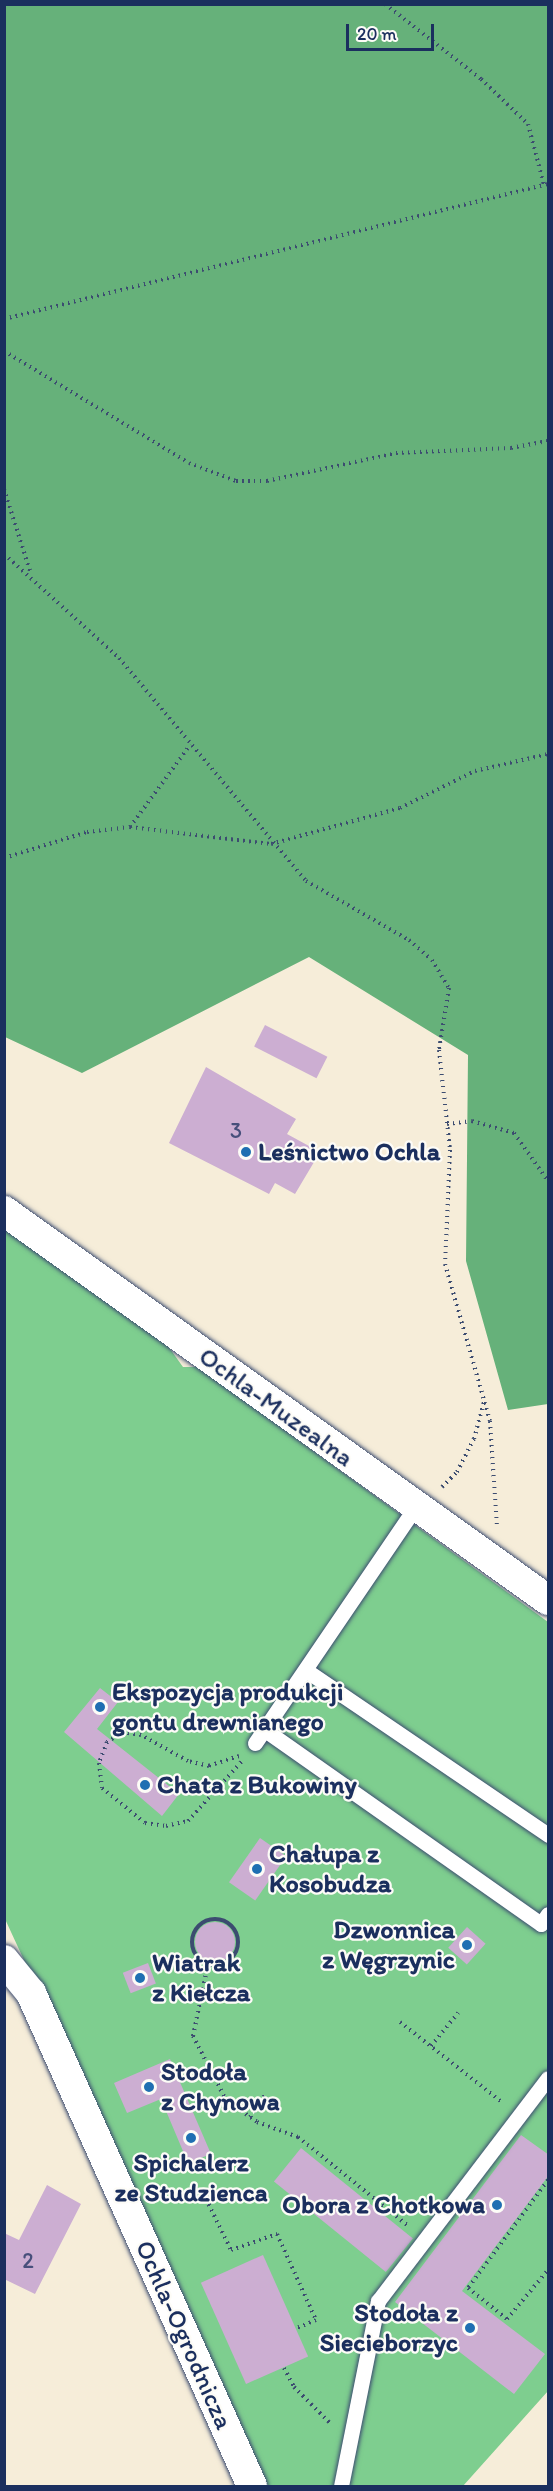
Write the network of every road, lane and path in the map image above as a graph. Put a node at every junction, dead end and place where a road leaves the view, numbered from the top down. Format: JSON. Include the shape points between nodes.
{"nodes":[{"id":1,"x":385,"y":4,"type":"edge"},
{"id":2,"x":546,"y":184,"type":"edge"},
{"id":3,"x":4,"y":319,"type":"edge"},
{"id":4,"x":4,"y":351,"type":"edge"},
{"id":5,"x":549,"y":441,"type":"edge"},
{"id":6,"x":4,"y":489,"type":"edge"},
{"id":7,"x":4,"y":554,"type":"edge"},
{"id":8,"x":31,"y":575,"type":"junction"},
{"id":9,"x":190,"y":745,"type":"junction"},
{"id":10,"x":549,"y":754,"type":"edge"},
{"id":11,"x":130,"y":827,"type":"junction"},
{"id":12,"x":271,"y":844,"type":"junction"},
{"id":13,"x":4,"y":858,"type":"edge"},
{"id":14,"x":447,"y":1124,"type":"junction"},
{"id":15,"x":549,"y":1181,"type":"edge"},
{"id":16,"x":4,"y":1211,"type":"edge"},
{"id":17,"x":484,"y":1401,"type":"junction"},
{"id":18,"x":415,"y":1508,"type":"junction"},
{"id":19,"x":496,"y":1537,"type":"dead end"},
{"id":20,"x":549,"y":1600,"type":"edge"},
{"id":21,"x":307,"y":1671,"type":"junction"},
{"id":22,"x":256,"y":1742,"type":"junction"},
{"id":23,"x":549,"y":1835,"type":"edge"},
{"id":24,"x":549,"y":1914,"type":"edge"},
{"id":25,"x":4,"y":1960,"type":"edge"},
{"id":26,"x":208,"y":1964,"type":"junction"},
{"id":27,"x":458,"y":2013,"type":"dead end"},
{"id":28,"x":400,"y":2022,"type":"dead end"},
{"id":29,"x":431,"y":2046,"type":"junction"},
{"id":30,"x":549,"y":2078,"type":"edge"},
{"id":31,"x":266,"y":2093,"type":"dead end"},
{"id":32,"x":519,"y":2116,"type":"junction"},
{"id":33,"x":250,"y":2117,"type":"junction"},
{"id":34,"x":549,"y":2180,"type":"edge"},
{"id":35,"x":206,"y":2199,"type":"dead end"},
{"id":36,"x":425,"y":2239,"type":"junction"},
{"id":37,"x":549,"y":2270,"type":"edge"},
{"id":38,"x":297,"y":2328,"type":"dead end"},
{"id":39,"x":284,"y":2368,"type":"dead end"},
{"id":40,"x":350,"y":2443,"type":"junction"},
{"id":41,"x":252,"y":2487,"type":"edge"},
{"id":42,"x":341,"y":2487,"type":"edge"}],
"edges":[{"from":1,"to":2,"type":"path","via":[[482,79],[528,124]]},
{"from":2,"to":3,"type":"path"},
{"from":4,"to":5,"type":"path","via":[[189,463],[236,481],[267,481],[396,453],[511,448]]},
{"from":6,"to":8,"type":"path"},
{"from":7,"to":8,"type":"path"},
{"from":8,"to":9,"type":"path","via":[[119,658]]},
{"from":9,"to":11,"type":"path"},
{"from":9,"to":12,"type":"path"},
{"from":10,"to":12,"type":"path","via":[[475,771],[400,808]]},
{"from":11,"to":12,"type":"path"},
{"from":11,"to":13,"type":"path","via":[[87,832]]},
{"from":12,"to":14,"type":"path","via":[[306,881],[432,960],[449,988],[439,1050]]},
{"from":14,"to":15,"type":"path","via":[[472,1121],[514,1133]]},
{"from":14,"to":17,"type":"path","via":[[445,1264]]},
{"from":16,"to":18,"type":"street","name":"Ochla-Muzealna"},
{"from":17,"to":18,"type":"path","via":[[481,1422],[457,1472]]},
{"from":17,"to":19,"type":"path","via":[[498,1474]]},
{"from":18,"to":20,"type":"street","name":"Ochla-Muzealna"},
{"from":18,"to":21,"type":"lane"},
{"from":21,"to":22,"type":"lane"},
{"from":21,"to":23,"type":"lane"},
{"from":22,"to":22,"type":"path","via":[[209,1766],[188,1761],[141,1735],[123,1732],[106,1742],[99,1763],[102,1788],[145,1823],[166,1826],[188,1821]]},
{"from":22,"to":24,"type":"lane","via":[[541,1924]]},
{"from":25,"to":41,"type":"street","name":"Ochla-Ogrodnicza","via":[[31,1993]]},
{"from":26,"to":26,"type":"path","via":[[230,1960],[238,1944],[233,1928],[219,1920],[201,1924],[192,1940],[194,1952]]},
{"from":26,"to":33,"type":"path","via":[[193,2036],[214,2084]]},
{"from":27,"to":29,"type":"path"},
{"from":28,"to":29,"type":"path"},
{"from":29,"to":32,"type":"path"},
{"from":30,"to":32,"type":"lane"},
{"from":31,"to":33,"type":"path"},
{"from":32,"to":36,"type":"lane"},
{"from":33,"to":36,"type":"path","via":[[298,2137]]},
{"from":34,"to":37,"type":"path","via":[[468,2288],[507,2319]]},
{"from":35,"to":38,"type":"path","via":[[231,2250],[277,2234],[316,2320]]},
{"from":36,"to":40,"type":"lane","via":[[378,2301]]},
{"from":39,"to":40,"type":"path","via":[[294,2387]]},
{"from":40,"to":42,"type":"lane"}]}
